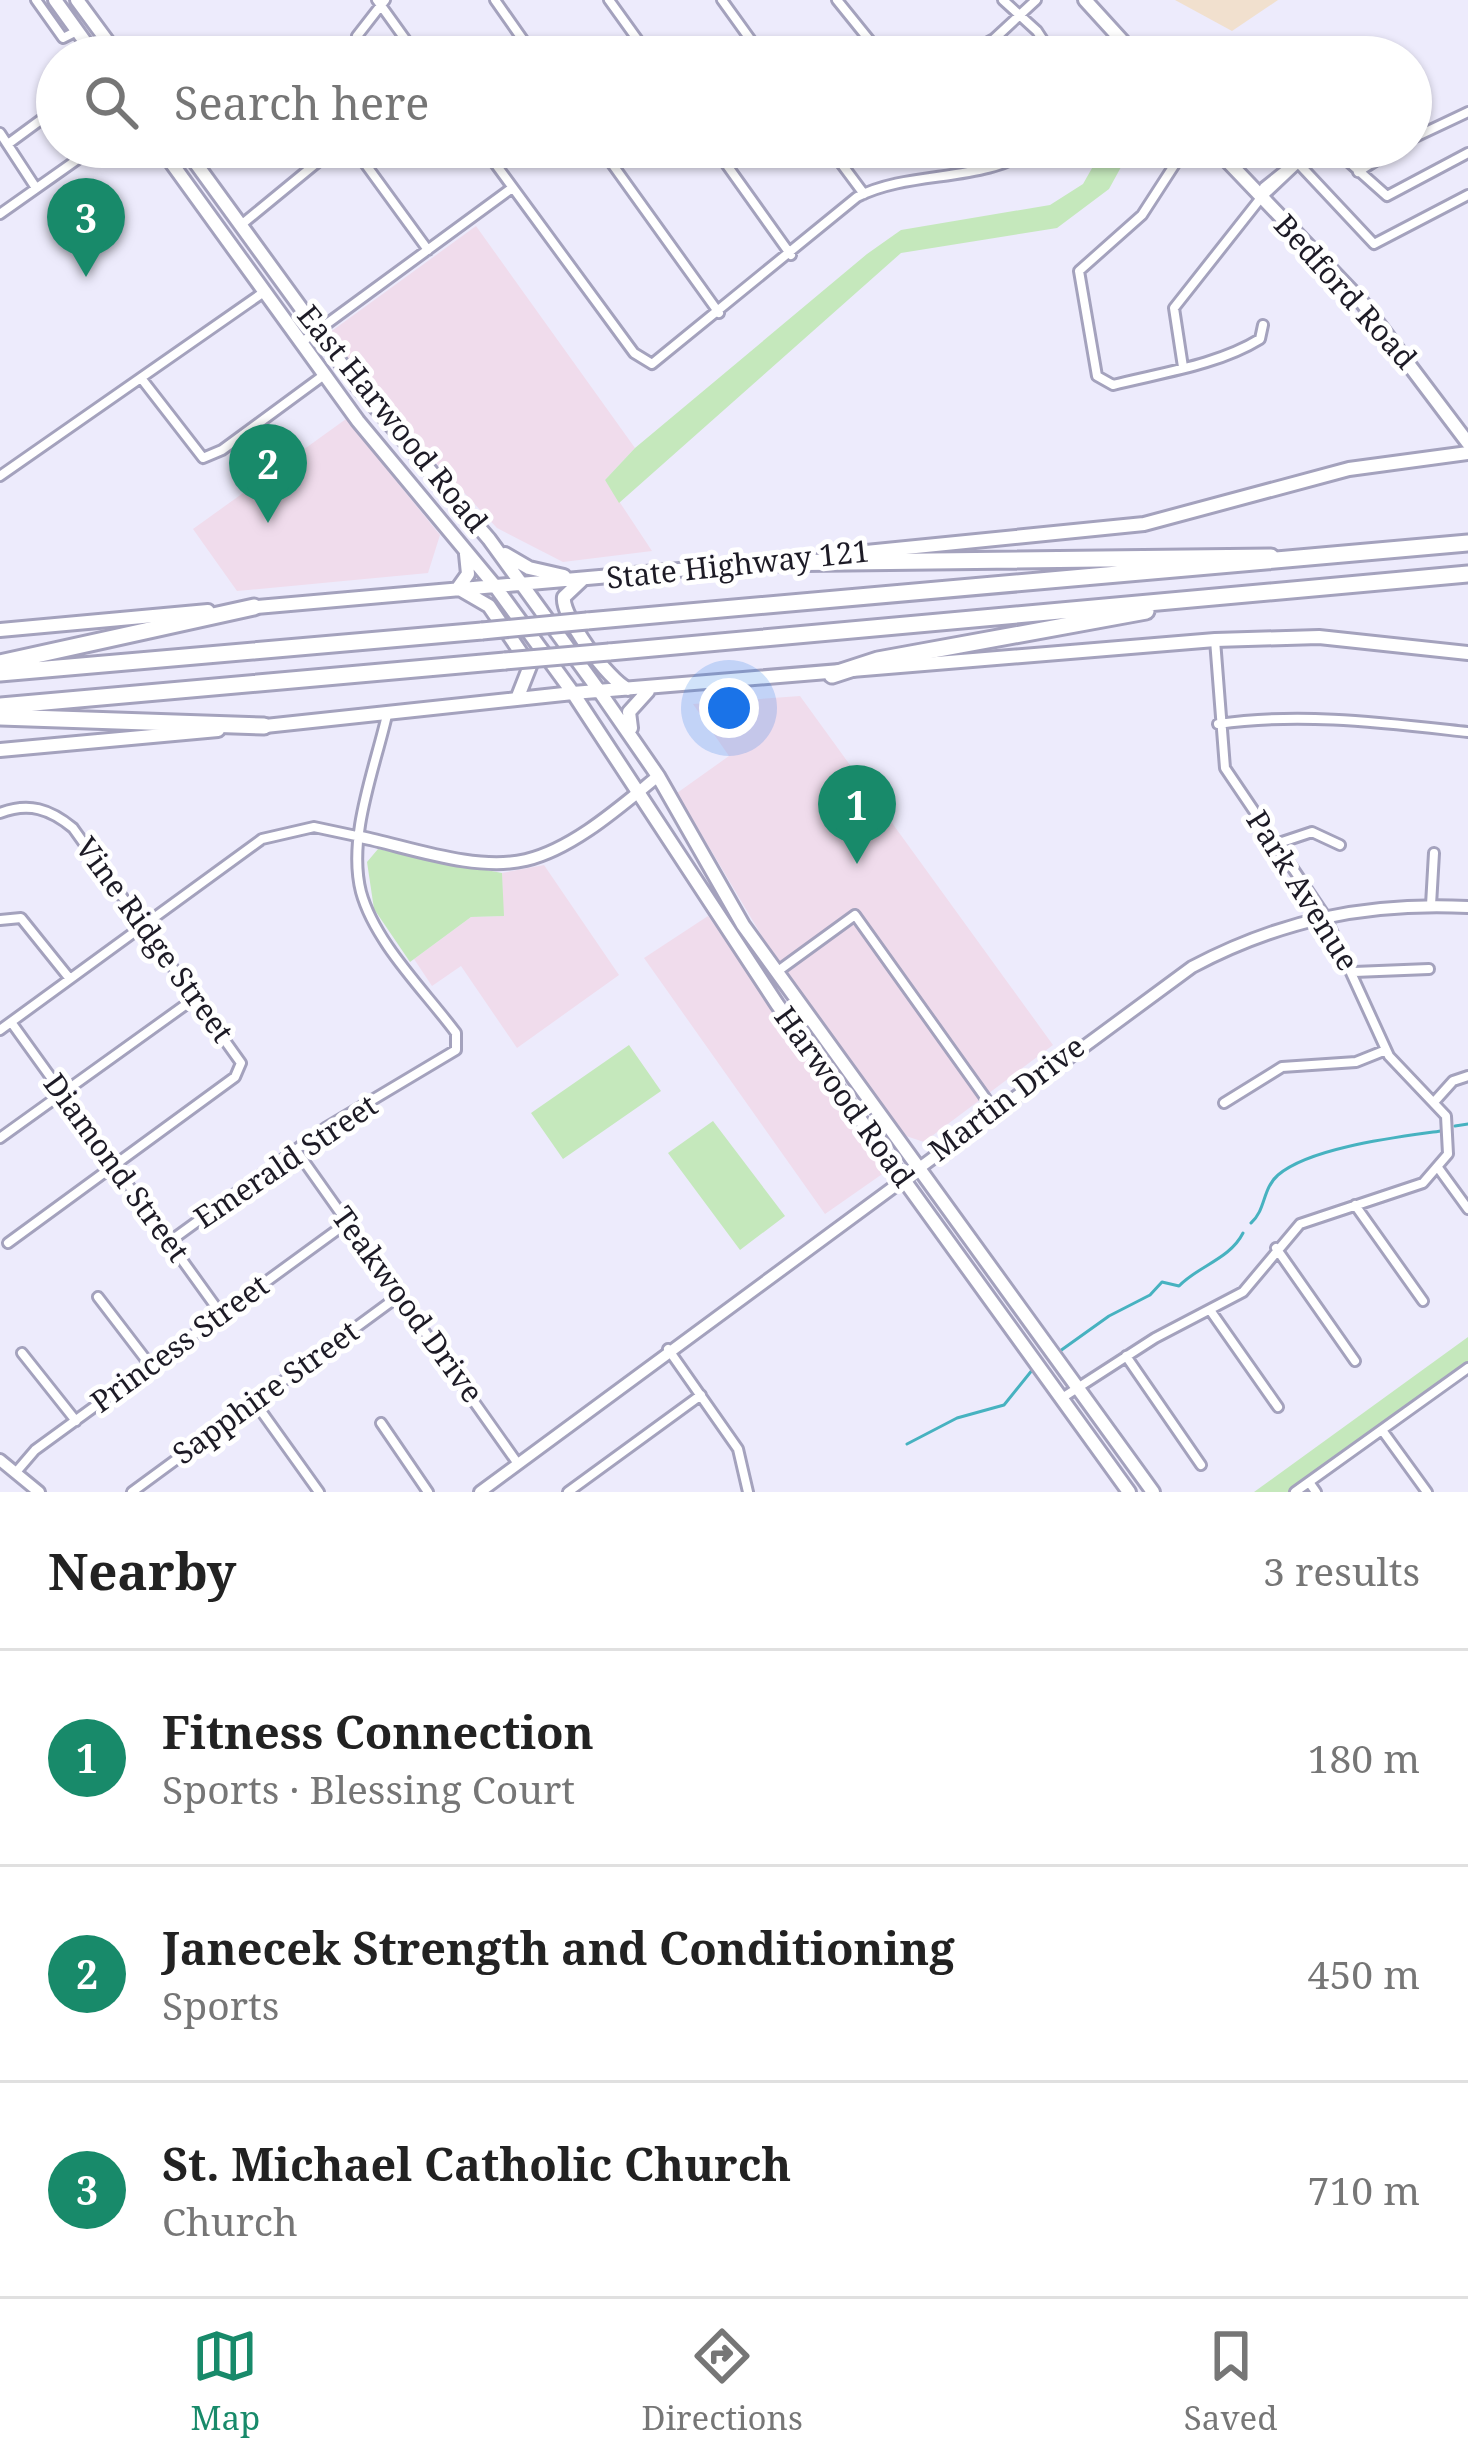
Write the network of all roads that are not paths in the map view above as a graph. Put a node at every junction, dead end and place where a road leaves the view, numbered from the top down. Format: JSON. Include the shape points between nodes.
{"nodes":[{"id":1,"x":36,"y":0,"type":"edge"},
{"id":2,"x":55,"y":0,"type":"edge"},
{"id":3,"x":77,"y":0,"type":"edge"},
{"id":4,"x":495,"y":0,"type":"edge"},
{"id":5,"x":609,"y":0,"type":"edge"},
{"id":6,"x":722,"y":0,"type":"edge"},
{"id":7,"x":837,"y":0,"type":"edge"},
{"id":8,"x":1003,"y":0,"type":"edge"},
{"id":9,"x":1036,"y":0,"type":"edge"},
{"id":10,"x":1085,"y":0,"type":"edge"},
{"id":11,"x":381,"y":2,"type":"edge"},
{"id":12,"x":1021,"y":16,"type":"junction"},
{"id":13,"x":92,"y":21,"type":"junction"},
{"id":14,"x":77,"y":31,"type":"junction"},
{"id":15,"x":62,"y":36,"type":"edge"},
{"id":16,"x":67,"y":36,"type":"edge"},
{"id":17,"x":81,"y":36,"type":"edge"},
{"id":18,"x":103,"y":36,"type":"edge"},
{"id":19,"x":357,"y":36,"type":"dead end"},
{"id":20,"x":404,"y":36,"type":"edge"},
{"id":21,"x":521,"y":36,"type":"edge"},
{"id":22,"x":635,"y":36,"type":"edge"},
{"id":23,"x":749,"y":36,"type":"edge"},
{"id":24,"x":866,"y":36,"type":"edge"},
{"id":25,"x":998,"y":36,"type":"edge"},
{"id":26,"x":1037,"y":36,"type":"edge"},
{"id":27,"x":1118,"y":36,"type":"edge"},
{"id":28,"x":1468,"y":112,"type":"edge"},
{"id":29,"x":36,"y":123,"type":"edge"},
{"id":30,"x":1432,"y":129,"type":"edge"},
{"id":31,"x":0,"y":133,"type":"edge"},
{"id":32,"x":8,"y":144,"type":"junction"},
{"id":33,"x":1468,"y":153,"type":"edge"},
{"id":34,"x":65,"y":168,"type":"edge"},
{"id":35,"x":199,"y":168,"type":"edge"},
{"id":36,"x":310,"y":168,"type":"edge"},
{"id":37,"x":368,"y":168,"type":"edge"},
{"id":38,"x":498,"y":168,"type":"edge"},
{"id":39,"x":615,"y":168,"type":"edge"},
{"id":40,"x":729,"y":168,"type":"edge"},
{"id":41,"x":844,"y":168,"type":"edge"},
{"id":42,"x":987,"y":168,"type":"edge"},
{"id":43,"x":1172,"y":168,"type":"edge"},
{"id":44,"x":1233,"y":168,"type":"edge"},
{"id":45,"x":1295,"y":168,"type":"edge"},
{"id":46,"x":1304,"y":168,"type":"edge"},
{"id":47,"x":1354,"y":168,"type":"edge"},
{"id":48,"x":1364,"y":168,"type":"edge"},
{"id":49,"x":176,"y":169,"type":"edge"},
{"id":50,"x":1358,"y":172,"type":"junction"},
{"id":51,"x":36,"y":188,"type":"junction"},
{"id":52,"x":512,"y":188,"type":"junction"},
{"id":53,"x":863,"y":194,"type":"junction"},
{"id":54,"x":1468,"y":195,"type":"edge"},
{"id":55,"x":1260,"y":199,"type":"junction"},
{"id":56,"x":0,"y":214,"type":"edge"},
{"id":57,"x":241,"y":225,"type":"junction"},
{"id":58,"x":225,"y":237,"type":"junction"},
{"id":59,"x":428,"y":250,"type":"junction"},
{"id":60,"x":791,"y":255,"type":"junction"},
{"id":61,"x":281,"y":280,"type":"junction"},
{"id":62,"x":264,"y":292,"type":"junction"},
{"id":63,"x":719,"y":313,"type":"junction"},
{"id":64,"x":1263,"y":325,"type":"dead end"},
{"id":65,"x":318,"y":331,"type":"junction"},
{"id":66,"x":301,"y":343,"type":"junction"},
{"id":67,"x":1183,"y":367,"type":"junction"},
{"id":68,"x":324,"y":375,"type":"junction"},
{"id":69,"x":141,"y":377,"type":"junction"},
{"id":70,"x":404,"y":443,"type":"junction"},
{"id":71,"x":1468,"y":443,"type":"edge"},
{"id":72,"x":1468,"y":453,"type":"edge"},
{"id":73,"x":392,"y":462,"type":"junction"},
{"id":74,"x":0,"y":476,"type":"edge"},
{"id":75,"x":488,"y":539,"type":"junction"},
{"id":76,"x":1468,"y":543,"type":"edge"},
{"id":77,"x":466,"y":553,"type":"junction"},
{"id":78,"x":761,"y":562,"type":"junction"},
{"id":79,"x":1285,"y":563,"type":"junction"},
{"id":80,"x":1468,"y":574,"type":"edge"},
{"id":81,"x":583,"y":580,"type":"junction"},
{"id":82,"x":521,"y":584,"type":"junction"},
{"id":83,"x":495,"y":586,"type":"junction"},
{"id":84,"x":458,"y":588,"type":"junction"},
{"id":85,"x":1236,"y":592,"type":"junction"},
{"id":86,"x":254,"y":607,"type":"junction"},
{"id":87,"x":0,"y":630,"type":"edge"},
{"id":88,"x":1215,"y":640,"type":"junction"},
{"id":89,"x":1468,"y":653,"type":"edge"},
{"id":90,"x":0,"y":663,"type":"edge"},
{"id":91,"x":0,"y":674,"type":"edge"},
{"id":92,"x":832,"y":675,"type":"junction"},
{"id":93,"x":649,"y":691,"type":"junction"},
{"id":94,"x":600,"y":692,"type":"junction"},
{"id":95,"x":573,"y":693,"type":"junction"},
{"id":96,"x":517,"y":699,"type":"junction"},
{"id":97,"x":0,"y":706,"type":"edge"},
{"id":98,"x":386,"y":715,"type":"junction"},
{"id":99,"x":0,"y":716,"type":"edge"},
{"id":100,"x":589,"y":719,"type":"junction"},
{"id":101,"x":1218,"y":724,"type":"junction"},
{"id":102,"x":264,"y":726,"type":"junction"},
{"id":103,"x":1468,"y":732,"type":"edge"},
{"id":104,"x":638,"y":745,"type":"junction"},
{"id":105,"x":0,"y":750,"type":"edge"},
{"id":106,"x":658,"y":776,"type":"junction"},
{"id":107,"x":638,"y":792,"type":"junction"},
{"id":108,"x":0,"y":813,"type":"edge"},
{"id":109,"x":361,"y":837,"type":"junction"},
{"id":110,"x":1276,"y":844,"type":"junction"},
{"id":111,"x":1340,"y":845,"type":"dead end"},
{"id":112,"x":1434,"y":853,"type":"dead end"},
{"id":113,"x":710,"y":868,"type":"junction"},
{"id":114,"x":692,"y":880,"type":"junction"},
{"id":115,"x":1431,"y":905,"type":"junction"},
{"id":116,"x":1468,"y":907,"type":"edge"},
{"id":117,"x":1324,"y":916,"type":"junction"},
{"id":118,"x":0,"y":920,"type":"edge"},
{"id":119,"x":142,"y":922,"type":"junction"},
{"id":120,"x":1429,"y":969,"type":"dead end"},
{"id":121,"x":777,"y":971,"type":"junction"},
{"id":122,"x":1354,"y":972,"type":"junction"},
{"id":123,"x":70,"y":979,"type":"junction"},
{"id":124,"x":761,"y":982,"type":"junction"},
{"id":125,"x":195,"y":998,"type":"junction"},
{"id":126,"x":11,"y":1022,"type":"junction"},
{"id":127,"x":0,"y":1030,"type":"edge"},
{"id":128,"x":1385,"y":1050,"type":"junction"},
{"id":129,"x":844,"y":1065,"type":"junction"},
{"id":130,"x":826,"y":1072,"type":"junction"},
{"id":131,"x":1468,"y":1076,"type":"edge"},
{"id":132,"x":62,"y":1092,"type":"junction"},
{"id":133,"x":1435,"y":1102,"type":"junction"},
{"id":134,"x":1224,"y":1103,"type":"dead end"},
{"id":135,"x":994,"y":1110,"type":"junction"},
{"id":136,"x":0,"y":1138,"type":"edge"},
{"id":137,"x":296,"y":1150,"type":"junction"},
{"id":138,"x":115,"y":1166,"type":"junction"},
{"id":139,"x":916,"y":1166,"type":"junction"},
{"id":140,"x":1439,"y":1169,"type":"junction"},
{"id":141,"x":902,"y":1177,"type":"junction"},
{"id":142,"x":1355,"y":1205,"type":"junction"},
{"id":143,"x":1468,"y":1209,"type":"edge"},
{"id":144,"x":348,"y":1222,"type":"junction"},
{"id":145,"x":169,"y":1242,"type":"junction"},
{"id":146,"x":8,"y":1243,"type":"dead end"},
{"id":147,"x":973,"y":1244,"type":"junction"},
{"id":148,"x":1276,"y":1249,"type":"junction"},
{"id":149,"x":958,"y":1255,"type":"junction"},
{"id":150,"x":400,"y":1295,"type":"junction"},
{"id":151,"x":98,"y":1297,"type":"dead end"},
{"id":152,"x":1423,"y":1301,"type":"dead end"},
{"id":153,"x":1210,"y":1310,"type":"junction"},
{"id":154,"x":220,"y":1314,"type":"junction"},
{"id":155,"x":668,"y":1349,"type":"junction"},
{"id":156,"x":22,"y":1353,"type":"dead end"},
{"id":157,"x":1126,"y":1356,"type":"junction"},
{"id":158,"x":1355,"y":1360,"type":"dead end"},
{"id":159,"x":150,"y":1365,"type":"junction"},
{"id":160,"x":1468,"y":1368,"type":"edge"},
{"id":161,"x":1077,"y":1388,"type":"junction"},
{"id":162,"x":701,"y":1395,"type":"junction"},
{"id":163,"x":1062,"y":1398,"type":"junction"},
{"id":164,"x":254,"y":1402,"type":"junction"},
{"id":165,"x":1278,"y":1407,"type":"dead end"},
{"id":166,"x":76,"y":1421,"type":"junction"},
{"id":167,"x":381,"y":1424,"type":"dead end"},
{"id":168,"x":1382,"y":1430,"type":"junction"},
{"id":169,"x":0,"y":1460,"type":"edge"},
{"id":170,"x":516,"y":1461,"type":"junction"},
{"id":171,"x":1202,"y":1465,"type":"dead end"},
{"id":172,"x":17,"y":1471,"type":"junction"},
{"id":173,"x":1139,"y":1471,"type":"junction"},
{"id":174,"x":1309,"y":1482,"type":"junction"},
{"id":175,"x":1126,"y":1487,"type":"edge"},
{"id":176,"x":39,"y":1492,"type":"edge"},
{"id":177,"x":132,"y":1492,"type":"edge"},
{"id":178,"x":319,"y":1492,"type":"edge"},
{"id":179,"x":428,"y":1492,"type":"edge"},
{"id":180,"x":480,"y":1492,"type":"edge"},
{"id":181,"x":568,"y":1492,"type":"edge"},
{"id":182,"x":748,"y":1492,"type":"edge"},
{"id":183,"x":1154,"y":1492,"type":"edge"},
{"id":184,"x":1295,"y":1492,"type":"edge"},
{"id":185,"x":1316,"y":1492,"type":"edge"},
{"id":186,"x":1427,"y":1492,"type":"edge"}],
"edges":[{"from":1,"to":15,"type":"street"},
{"from":2,"to":14,"type":"main road"},
{"from":3,"to":13,"type":"main road"},
{"from":4,"to":21,"type":"street"},
{"from":5,"to":22,"type":"street"},
{"from":6,"to":23,"type":"street"},
{"from":7,"to":24,"type":"street"},
{"from":8,"to":12,"type":"street"},
{"from":9,"to":12,"type":"street"},
{"from":10,"to":27,"type":"main road"},
{"from":11,"to":19,"type":"street"},
{"from":11,"to":20,"type":"street"},
{"from":12,"to":25,"type":"street"},
{"from":12,"to":26,"type":"street"},
{"from":13,"to":14,"type":"main road"},
{"from":13,"to":18,"type":"main road"},
{"from":14,"to":16,"type":"street"},
{"from":14,"to":17,"type":"main road"},
{"from":28,"to":30,"type":"street"},
{"from":29,"to":32,"type":"street"},
{"from":31,"to":32,"type":"street"},
{"from":32,"to":51,"type":"street"},
{"from":33,"to":50,"type":"street","via":[[1388,196]]},
{"from":34,"to":51,"type":"street"},
{"from":35,"to":57,"type":"main road","name":"East Harwood Road"},
{"from":36,"to":57,"type":"street"},
{"from":37,"to":59,"type":"street"},
{"from":38,"to":52,"type":"street"},
{"from":39,"to":63,"type":"street"},
{"from":40,"to":60,"type":"street"},
{"from":41,"to":53,"type":"street"},
{"from":42,"to":53,"type":"street"},
{"from":43,"to":67,"type":"street","via":[[1142,215],[1078,271],[1100,380],[1113,385]]},
{"from":44,"to":55,"type":"main road","name":"Bedford Road"},
{"from":45,"to":55,"type":"street"},
{"from":46,"to":54,"type":"street","via":[[1374,244]]},
{"from":47,"to":50,"type":"street"},
{"from":48,"to":50,"type":"street"},
{"from":49,"to":58,"type":"main road","name":"East Harwood Road"},
{"from":51,"to":56,"type":"street"},
{"from":52,"to":59,"type":"street"},
{"from":52,"to":63,"type":"street","via":[[634,352],[652,364]]},
{"from":53,"to":60,"type":"street"},
{"from":55,"to":67,"type":"street","via":[[1174,308]]},
{"from":55,"to":71,"type":"main road","name":"Bedford Road","via":[[1361,302]]},
{"from":57,"to":58,"type":"main road"},
{"from":57,"to":61,"type":"main road","name":"East Harwood Road"},
{"from":58,"to":62,"type":"main road","name":"East Harwood Road"},
{"from":59,"to":65,"type":"street"},
{"from":60,"to":63,"type":"street"},
{"from":61,"to":62,"type":"main road"},
{"from":61,"to":65,"type":"main road","name":"East Harwood Road"},
{"from":62,"to":66,"type":"main road","name":"East Harwood Road"},
{"from":62,"to":69,"type":"street"},
{"from":64,"to":67,"type":"street","via":[[1250,346]]},
{"from":65,"to":66,"type":"street"},
{"from":65,"to":70,"type":"main road","name":"East Harwood Road"},
{"from":66,"to":68,"type":"main road","name":"East Harwood Road"},
{"from":68,"to":69,"type":"street","via":[[203,458]]},
{"from":68,"to":73,"type":"main road","name":"East Harwood Road"},
{"from":69,"to":74,"type":"street"},
{"from":70,"to":73,"type":"main road"},
{"from":70,"to":75,"type":"main road","name":"East Harwood Road"},
{"from":72,"to":78,"type":"main road","name":"State Highway 121","via":[[1349,469],[1124,528]]},
{"from":73,"to":77,"type":"main road","name":"East Harwood Road"},
{"from":75,"to":81,"type":"main road","via":[[529,568]]},
{"from":75,"to":82,"type":"main road","name":"East Harwood Road"},
{"from":76,"to":79,"type":"highway"},
{"from":77,"to":83,"type":"main road","name":"East Harwood Road"},
{"from":77,"to":84,"type":"main road","via":[[468,574]]},
{"from":78,"to":79,"type":"highway","via":[[1263,555]]},
{"from":78,"to":81,"type":"main road","name":"State Highway 121"},
{"from":79,"to":91,"type":"highway","bridge":true},
{"from":80,"to":85,"type":"highway"},
{"from":81,"to":82,"type":"main road","name":"State Highway 121"},
{"from":81,"to":93,"type":"main road","via":[[564,597],[564,611],[620,686]]},
{"from":82,"to":83,"type":"main road","name":"State Highway 121"},
{"from":82,"to":94,"type":"main road","name":"East Harwood Road"},
{"from":83,"to":84,"type":"main road","name":"State Highway 121"},
{"from":83,"to":95,"type":"main road","name":"East Harwood Road"},
{"from":84,"to":86,"type":"main road","name":"State Highway 121"},
{"from":84,"to":96,"type":"main road","via":[[479,595],[523,650],[530,678]]},
{"from":85,"to":92,"type":"highway","via":[[1221,602],[1074,623]]},
{"from":85,"to":97,"type":"highway","bridge":true},
{"from":86,"to":87,"type":"main road","name":"State Highway 121"},
{"from":86,"to":90,"type":"highway"},
{"from":88,"to":89,"type":"main road","via":[[1319,638]]},
{"from":88,"to":92,"type":"main road"},
{"from":88,"to":101,"type":"street","name":"Park Avenue"},
{"from":92,"to":93,"type":"main road"},
{"from":93,"to":94,"type":"main road"},
{"from":93,"to":104,"type":"main road","via":[[628,712]]},
{"from":94,"to":95,"type":"main road"},
{"from":94,"to":104,"type":"main road","name":"Harwood Road"},
{"from":95,"to":96,"type":"main road"},
{"from":95,"to":100,"type":"main road","name":"Harwood Road"},
{"from":96,"to":98,"type":"main road"},
{"from":96,"to":100,"type":"main road","via":[[556,702]]},
{"from":98,"to":102,"type":"main road"},
{"from":98,"to":109,"type":"street"},
{"from":99,"to":102,"type":"highway"},
{"from":100,"to":107,"type":"main road","name":"Harwood Road"},
{"from":101,"to":103,"type":"street","via":[[1326,719]]},
{"from":101,"to":110,"type":"street","name":"Park Avenue","via":[[1225,768]]},
{"from":102,"to":105,"type":"main road"},
{"from":104,"to":106,"type":"main road","name":"Harwood Road"},
{"from":106,"to":107,"type":"street"},
{"from":106,"to":113,"type":"main road","name":"Harwood Road"},
{"from":107,"to":109,"type":"street","via":[[529,860],[484,860]]},
{"from":107,"to":114,"type":"main road","name":"Harwood Road"},
{"from":108,"to":119,"type":"street","name":"Vine Ridge Street","via":[[17,807],[58,815]]},
{"from":109,"to":119,"type":"street","via":[[337,828],[280,832]]},
{"from":109,"to":137,"type":"street","name":"Emerald Street","via":[[368,910],[458,1041],[444,1061]]},
{"from":110,"to":111,"type":"street","via":[[1321,832]]},
{"from":110,"to":117,"type":"street","name":"Park Avenue"},
{"from":112,"to":115,"type":"street"},
{"from":113,"to":114,"type":"main road"},
{"from":113,"to":121,"type":"main road","name":"Harwood Road"},
{"from":114,"to":124,"type":"main road","name":"Harwood Road"},
{"from":115,"to":116,"type":"street","name":"Martin Drive"},
{"from":115,"to":117,"type":"street","name":"Martin Drive"},
{"from":117,"to":122,"type":"street","name":"Park Avenue"},
{"from":117,"to":135,"type":"street","name":"Martin Drive","via":[[1246,938],[1192,967]]},
{"from":118,"to":123,"type":"street","via":[[21,918]]},
{"from":119,"to":123,"type":"street"},
{"from":119,"to":125,"type":"street","name":"Vine Ridge Street"},
{"from":120,"to":122,"type":"street"},
{"from":121,"to":124,"type":"main road"},
{"from":121,"to":129,"type":"main road","name":"Harwood Road"},
{"from":121,"to":135,"type":"street","via":[[855,915]]},
{"from":122,"to":128,"type":"street","name":"Park Avenue"},
{"from":123,"to":126,"type":"street"},
{"from":124,"to":130,"type":"main road","name":"Harwood Road"},
{"from":125,"to":132,"type":"street"},
{"from":125,"to":138,"type":"street","name":"Vine Ridge Street","via":[[241,1070]]},
{"from":126,"to":127,"type":"street"},
{"from":126,"to":132,"type":"street","name":"Diamond Street"},
{"from":128,"to":133,"type":"street","name":"Park Avenue"},
{"from":128,"to":134,"type":"street","via":[[1356,1062],[1282,1067]]},
{"from":129,"to":130,"type":"main road"},
{"from":129,"to":139,"type":"main road","name":"Harwood Road"},
{"from":130,"to":141,"type":"main road","name":"Harwood Road"},
{"from":131,"to":133,"type":"street"},
{"from":132,"to":136,"type":"street"},
{"from":132,"to":138,"type":"street","name":"Diamond Street"},
{"from":133,"to":140,"type":"street","via":[[1450,1131]]},
{"from":135,"to":139,"type":"street","name":"Martin Drive"},
{"from":137,"to":144,"type":"street","name":"Teakwood Drive"},
{"from":137,"to":145,"type":"street","name":"Emerald Street"},
{"from":138,"to":145,"type":"street","name":"Diamond Street"},
{"from":138,"to":146,"type":"street"},
{"from":139,"to":141,"type":"street","name":"Martin Drive"},
{"from":139,"to":147,"type":"main road","name":"Harwood Road"},
{"from":140,"to":142,"type":"street","via":[[1417,1185]]},
{"from":140,"to":143,"type":"street"},
{"from":141,"to":149,"type":"main road","name":"Harwood Road"},
{"from":141,"to":155,"type":"street","name":"Martin Drive"},
{"from":142,"to":148,"type":"street","via":[[1300,1224]]},
{"from":142,"to":152,"type":"street"},
{"from":144,"to":150,"type":"street","name":"Teakwood Drive"},
{"from":144,"to":154,"type":"street","name":"Princess Street"},
{"from":145,"to":154,"type":"street","name":"Diamond Street"},
{"from":147,"to":149,"type":"main road"},
{"from":147,"to":161,"type":"main road","name":"Harwood Road"},
{"from":148,"to":153,"type":"street","via":[[1247,1289]]},
{"from":148,"to":158,"type":"street"},
{"from":149,"to":163,"type":"main road","name":"Harwood Road"},
{"from":150,"to":164,"type":"street","name":"Sapphire Street"},
{"from":150,"to":170,"type":"street","name":"Teakwood Drive"},
{"from":151,"to":159,"type":"street"},
{"from":153,"to":157,"type":"street"},
{"from":153,"to":165,"type":"street"},
{"from":154,"to":159,"type":"street","name":"Princess Street"},
{"from":155,"to":162,"type":"street"},
{"from":155,"to":170,"type":"street","name":"Martin Drive"},
{"from":156,"to":166,"type":"street"},
{"from":157,"to":161,"type":"street"},
{"from":157,"to":171,"type":"street"},
{"from":159,"to":166,"type":"street","name":"Princess Street"},
{"from":160,"to":168,"type":"street"},
{"from":161,"to":163,"type":"street"},
{"from":161,"to":173,"type":"main road","name":"Harwood Road"},
{"from":162,"to":181,"type":"street"},
{"from":162,"to":182,"type":"street","via":[[738,1449]]},
{"from":163,"to":175,"type":"main road","name":"Harwood Road"},
{"from":164,"to":177,"type":"street","name":"Sapphire Street"},
{"from":164,"to":178,"type":"street"},
{"from":166,"to":172,"type":"street","name":"Princess Street"},
{"from":167,"to":179,"type":"street"},
{"from":168,"to":174,"type":"street"},
{"from":168,"to":186,"type":"street"},
{"from":169,"to":172,"type":"street"},
{"from":170,"to":180,"type":"street","name":"Martin Drive"},
{"from":172,"to":176,"type":"street"},
{"from":173,"to":175,"type":"main road"},
{"from":173,"to":183,"type":"main road","name":"Harwood Road"},
{"from":174,"to":184,"type":"street"},
{"from":174,"to":185,"type":"street"}]}
